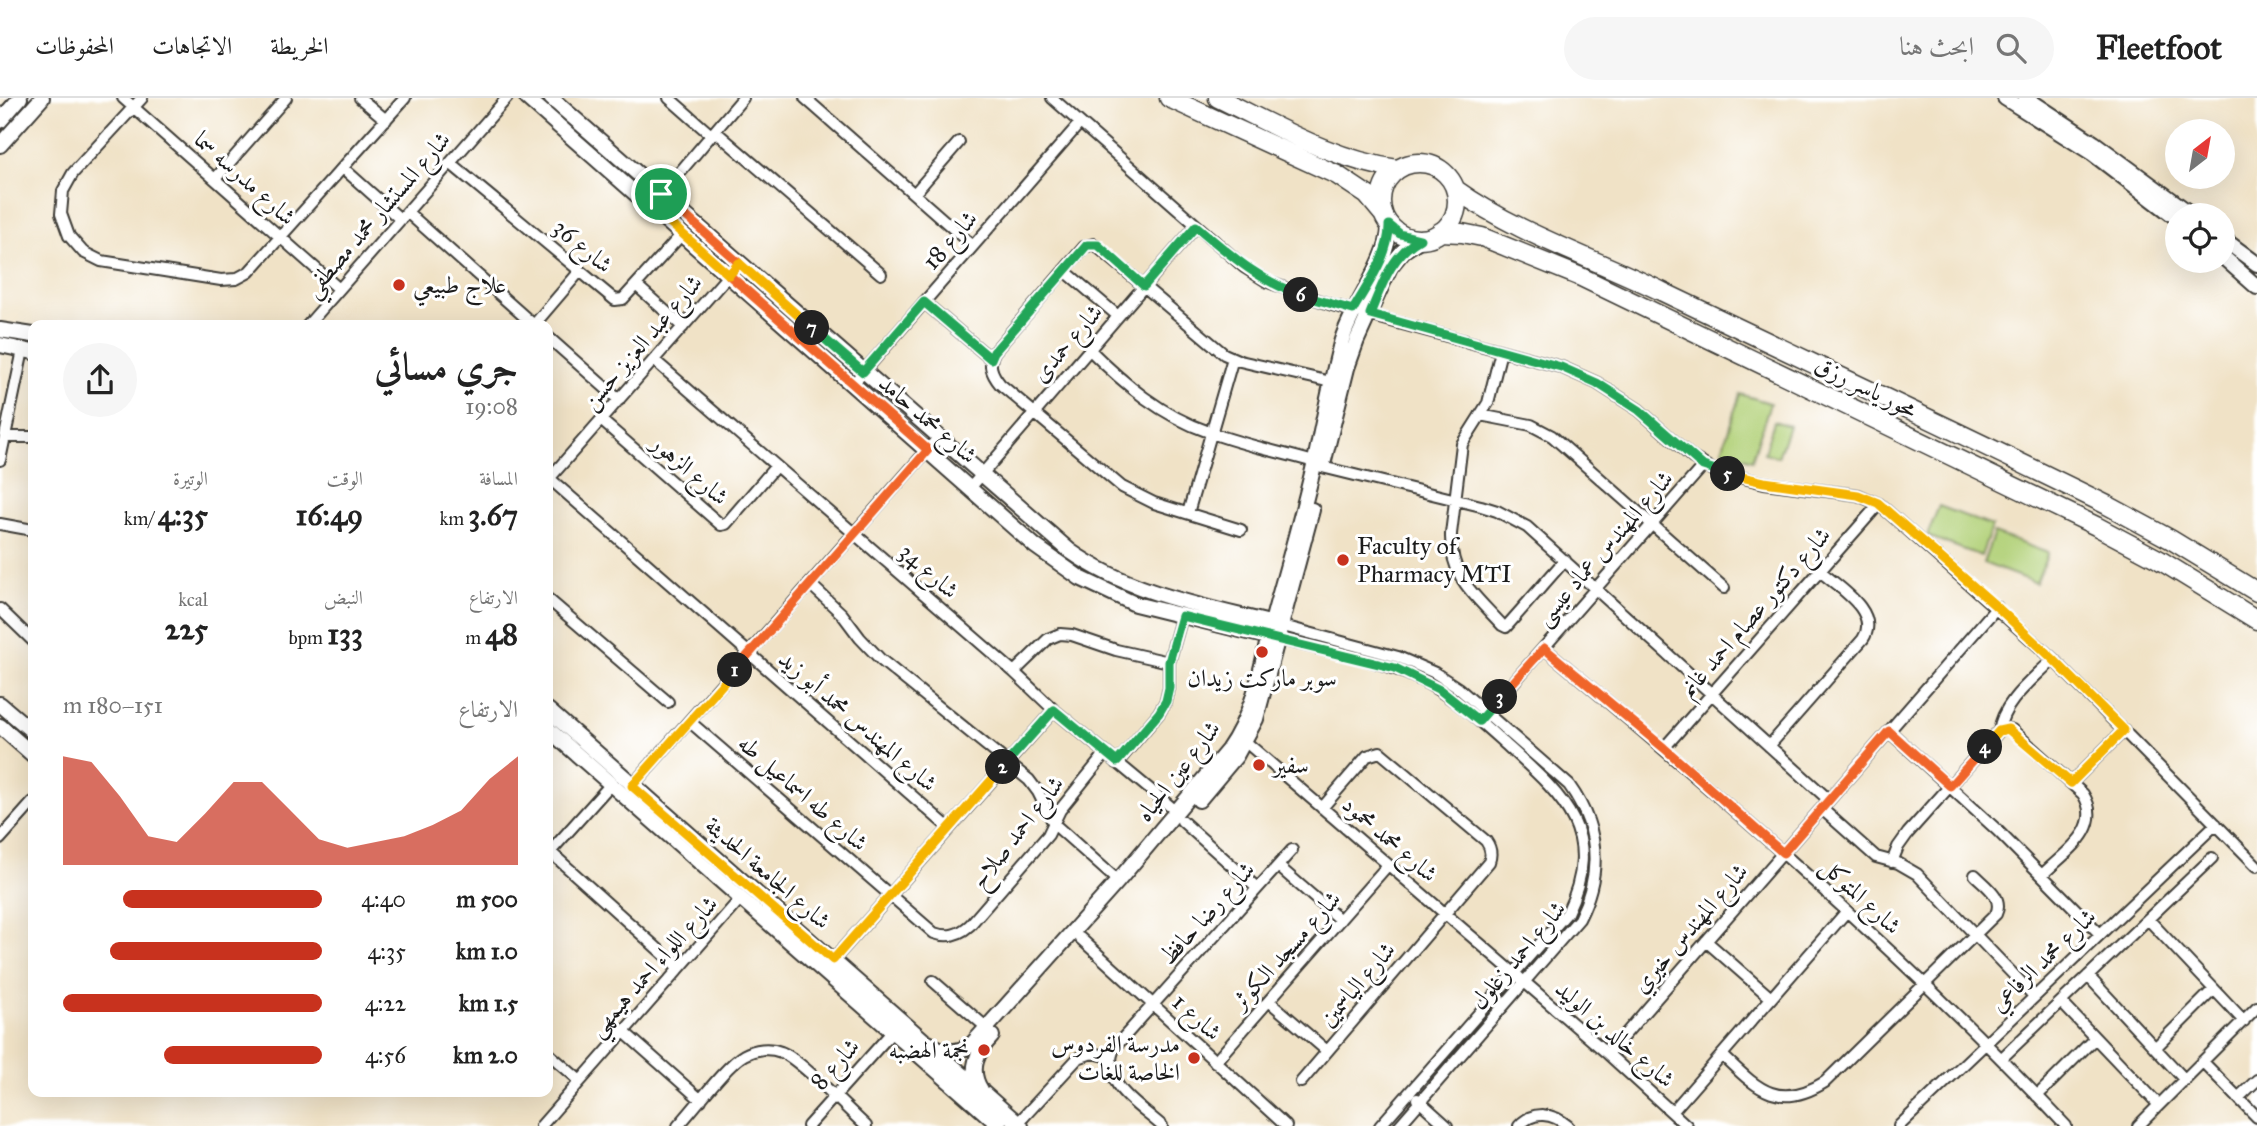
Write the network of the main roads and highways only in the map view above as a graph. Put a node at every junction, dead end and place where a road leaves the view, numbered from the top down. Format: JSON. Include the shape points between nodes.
{"nodes":[{"id":1,"x":1169,"y":98,"type":"edge"},
{"id":2,"x":1219,"y":98,"type":"edge"},
{"id":3,"x":1397,"y":169,"type":"junction"},
{"id":4,"x":1455,"y":189,"type":"junction"},
{"id":5,"x":1386,"y":219,"type":"junction"},
{"id":6,"x":1440,"y":232,"type":"junction"},
{"id":7,"x":2257,"y":592,"type":"edge"},
{"id":8,"x":2257,"y":620,"type":"edge"}],
"edges":[{"from":1,"to":5,"type":"main road","via":[[1337,175],[1367,195]]},
{"from":2,"to":3,"type":"main road","via":[[1328,151]]},
{"from":3,"to":4,"type":"main road","via":[[1410,163],[1431,164],[1443,171]]},
{"from":3,"to":5,"type":"main road","via":[[1381,192]]},
{"from":4,"to":6,"type":"main road","via":[[1456,209]]},
{"from":4,"to":7,"type":"main road","name":"محور ياسر رزق","via":[[1519,227],[2107,505]]},
{"from":5,"to":6,"type":"main road","via":[[1400,234],[1420,239]]},
{"from":6,"to":8,"type":"main road","name":"محور ياسر رزق","via":[[1482,237],[1581,277],[2096,526]]}]}
